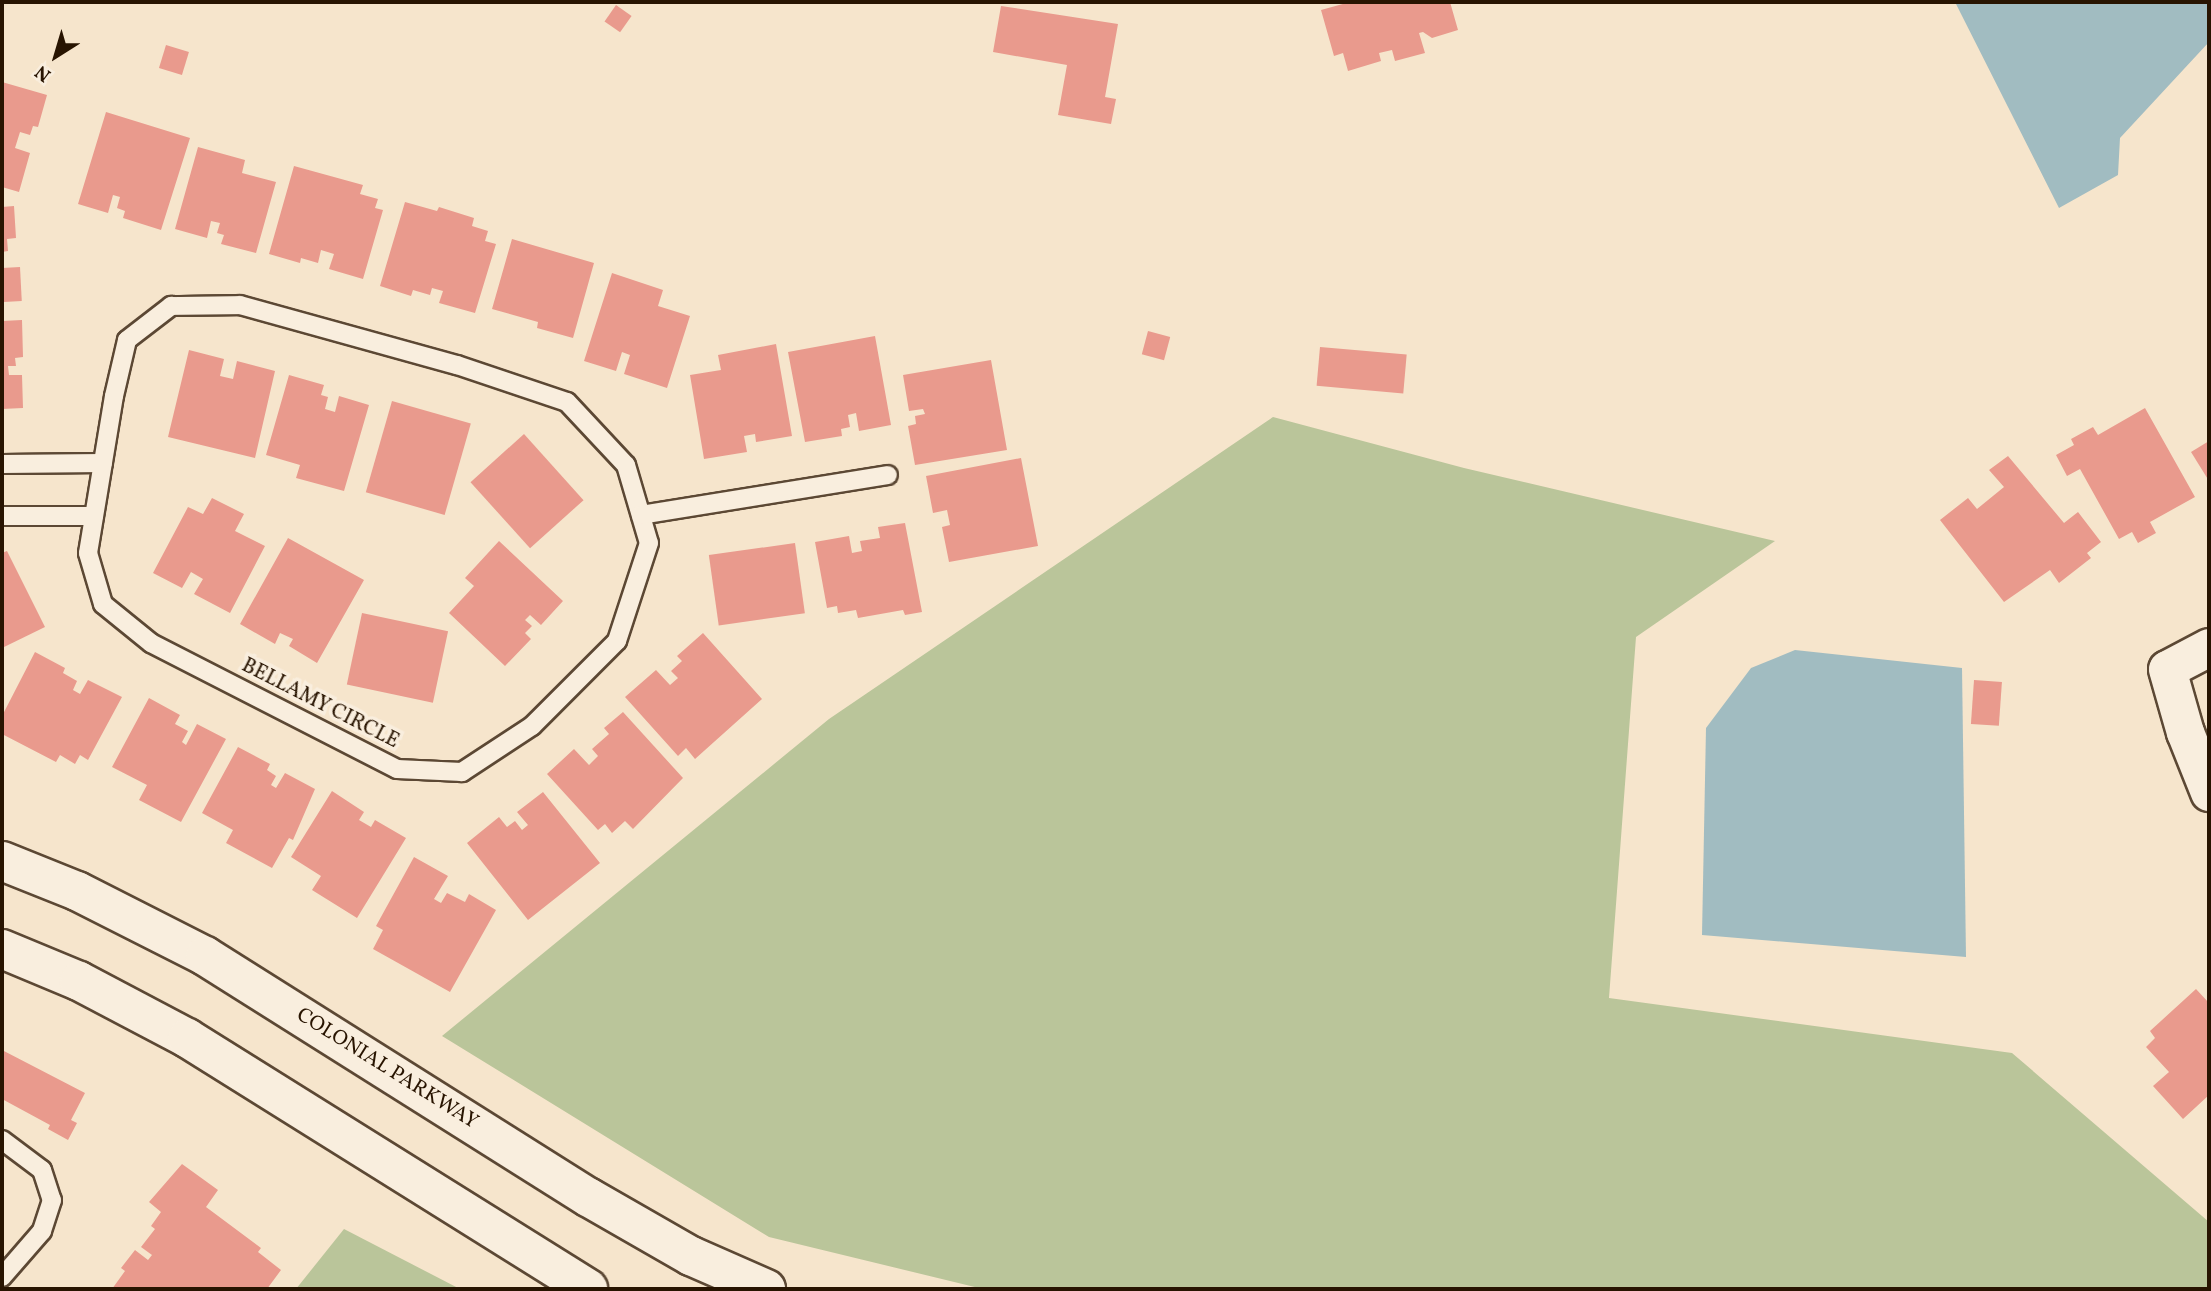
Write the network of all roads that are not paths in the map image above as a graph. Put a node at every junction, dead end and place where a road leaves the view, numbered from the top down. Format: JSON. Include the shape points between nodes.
{"nodes":[{"id":1,"x":103,"y":463,"type":"junction"},
{"id":2,"x":2,"y":464,"type":"edge"},
{"id":3,"x":888,"y":475,"type":"dead end"},
{"id":4,"x":641,"y":515,"type":"junction"},
{"id":5,"x":2,"y":516,"type":"edge"},
{"id":6,"x":94,"y":516,"type":"junction"},
{"id":7,"x":2209,"y":647,"type":"edge"},
{"id":8,"x":2209,"y":792,"type":"edge"},
{"id":9,"x":2,"y":861,"type":"edge"},
{"id":10,"x":2,"y":949,"type":"edge"},
{"id":11,"x":2,"y":1140,"type":"edge"},
{"id":12,"x":2,"y":1277,"type":"edge"},
{"id":13,"x":588,"y":1289,"type":"edge"},
{"id":14,"x":766,"y":1289,"type":"edge"}],
"edges":[{"from":1,"to":2,"type":"lane"},
{"from":1,"to":4,"type":"lane","name":"BELLAMY CIRCLE","via":[[128,340],[171,306],[240,305],[457,365],[567,402],[626,465]]},
{"from":1,"to":6,"type":"lane","name":"BELLAMY CIRCLE"},
{"from":3,"to":4,"type":"lane"},
{"from":4,"to":6,"type":"lane","name":"BELLAMY CIRCLE","via":[[649,543],[617,642],[532,726],[462,772],[397,769],[151,643],[103,604],[88,553]]},
{"from":5,"to":6,"type":"lane"},
{"from":7,"to":8,"type":"street","via":[[2167,669]]},
{"from":9,"to":14,"type":"street","name":"COLONIAL PARKWAY","via":[[77,891],[205,956],[588,1197],[691,1256]]},
{"from":10,"to":13,"type":"street","via":[[79,981],[187,1038]]},
{"from":11,"to":12,"type":"lane","via":[[42,1170],[52,1200],[42,1231]]}]}
